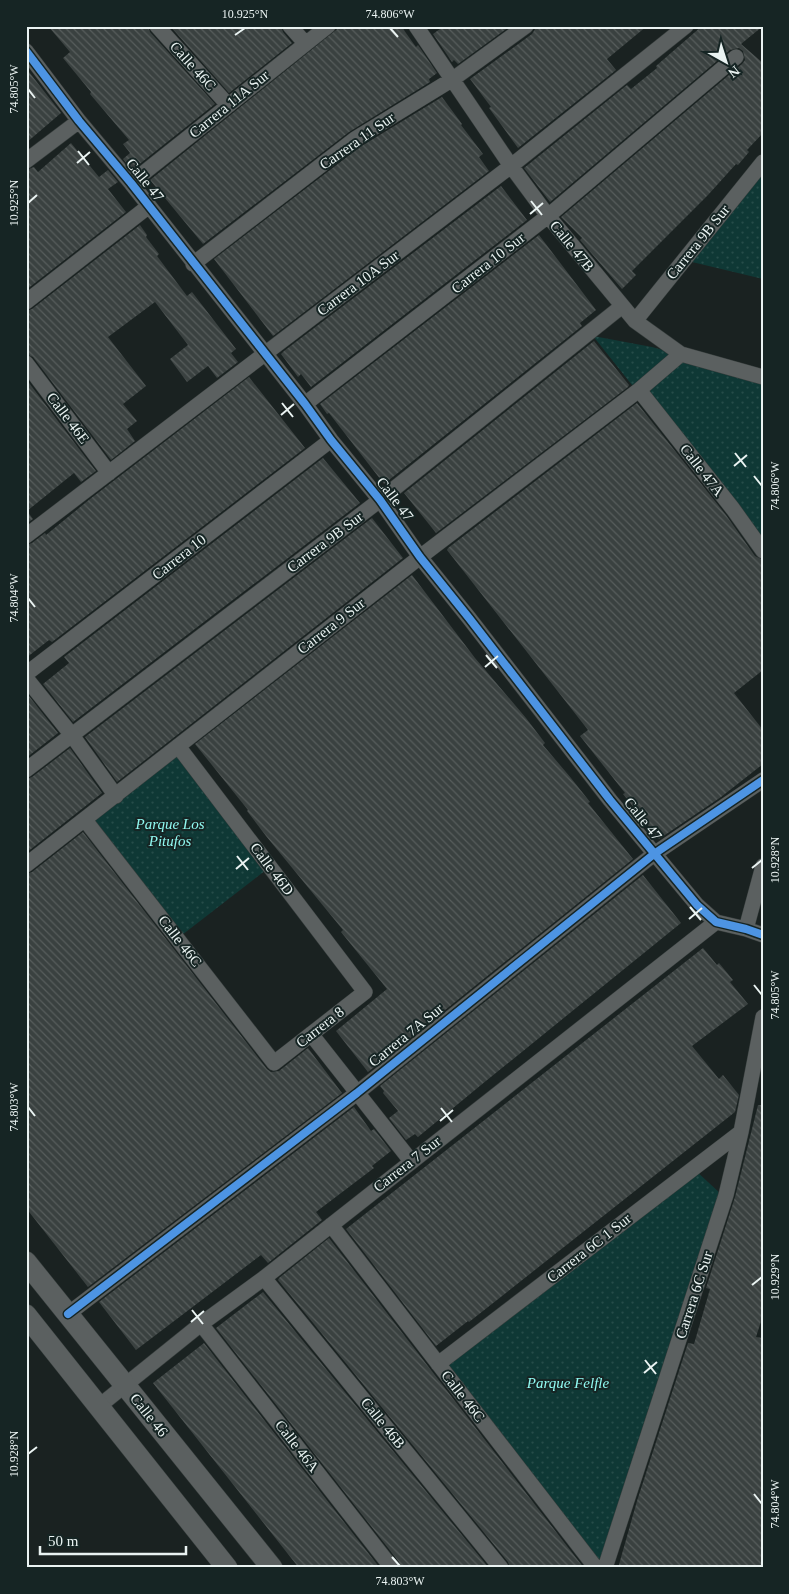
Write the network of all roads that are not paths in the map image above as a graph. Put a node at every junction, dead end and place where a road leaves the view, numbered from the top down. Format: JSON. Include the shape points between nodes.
{"nodes":[{"id":1,"x":158,"y":26,"type":"edge"},
{"id":2,"x":290,"y":26,"type":"edge"},
{"id":3,"x":328,"y":26,"type":"edge"},
{"id":4,"x":416,"y":26,"type":"edge"},
{"id":5,"x":526,"y":26,"type":"edge"},
{"id":6,"x":686,"y":26,"type":"edge"},
{"id":7,"x":305,"y":43,"type":"junction"},
{"id":8,"x":26,"y":51,"type":"edge"},
{"id":9,"x":736,"y":57,"type":"dead end"},
{"id":10,"x":453,"y":79,"type":"junction"},
{"id":11,"x":228,"y":105,"type":"junction"},
{"id":12,"x":79,"y":120,"type":"junction"},
{"id":13,"x":26,"y":161,"type":"edge"},
{"id":14,"x":763,"y":162,"type":"edge"},
{"id":15,"x":511,"y":166,"type":"junction"},
{"id":16,"x":131,"y":183,"type":"junction"},
{"id":17,"x":149,"y":206,"type":"junction"},
{"id":18,"x":548,"y":216,"type":"junction"},
{"id":19,"x":193,"y":264,"type":"junction"},
{"id":20,"x":26,"y":302,"type":"edge"},
{"id":21,"x":621,"y":307,"type":"junction"},
{"id":22,"x":635,"y":321,"type":"junction"},
{"id":23,"x":265,"y":354,"type":"junction"},
{"id":24,"x":681,"y":354,"type":"junction"},
{"id":25,"x":26,"y":363,"type":"edge"},
{"id":26,"x":763,"y":377,"type":"edge"},
{"id":27,"x":638,"y":390,"type":"junction"},
{"id":28,"x":305,"y":404,"type":"junction"},
{"id":29,"x":331,"y":440,"type":"junction"},
{"id":30,"x":109,"y":472,"type":"junction"},
{"id":31,"x":380,"y":500,"type":"junction"},
{"id":32,"x":26,"y":536,"type":"edge"},
{"id":33,"x":763,"y":551,"type":"edge"},
{"id":34,"x":420,"y":557,"type":"junction"},
{"id":35,"x":26,"y":674,"type":"edge"},
{"id":36,"x":26,"y":678,"type":"edge"},
{"id":37,"x":71,"y":734,"type":"junction"},
{"id":38,"x":178,"y":746,"type":"junction"},
{"id":39,"x":26,"y":770,"type":"edge"},
{"id":40,"x":763,"y":780,"type":"edge"},
{"id":41,"x":116,"y":796,"type":"junction"},
{"id":42,"x":85,"y":820,"type":"junction"},
{"id":43,"x":654,"y":854,"type":"junction"},
{"id":44,"x":26,"y":865,"type":"edge"},
{"id":45,"x":763,"y":866,"type":"edge"},
{"id":46,"x":716,"y":922,"type":"junction"},
{"id":47,"x":746,"y":929,"type":"junction"},
{"id":48,"x":763,"y":935,"type":"edge"},
{"id":49,"x":365,"y":992,"type":"joint"},
{"id":50,"x":763,"y":1018,"type":"edge"},
{"id":51,"x":311,"y":1034,"type":"junction"},
{"id":52,"x":274,"y":1063,"type":"joint"},
{"id":53,"x":357,"y":1093,"type":"junction"},
{"id":54,"x":741,"y":1132,"type":"junction"},
{"id":55,"x":410,"y":1161,"type":"junction"},
{"id":56,"x":331,"y":1225,"type":"junction"},
{"id":57,"x":26,"y":1262,"type":"edge"},
{"id":58,"x":264,"y":1278,"type":"junction"},
{"id":59,"x":68,"y":1314,"type":"junction"},
{"id":60,"x":26,"y":1315,"type":"edge"},
{"id":61,"x":201,"y":1324,"type":"junction"},
{"id":62,"x":438,"y":1364,"type":"junction"},
{"id":63,"x":125,"y":1385,"type":"junction"},
{"id":64,"x":98,"y":1406,"type":"junction"},
{"id":65,"x":227,"y":1568,"type":"edge"},
{"id":66,"x":272,"y":1568,"type":"edge"},
{"id":67,"x":392,"y":1568,"type":"edge"},
{"id":68,"x":501,"y":1568,"type":"edge"},
{"id":69,"x":596,"y":1568,"type":"edge"},
{"id":70,"x":605,"y":1568,"type":"edge"}],
"edges":[{"from":1,"to":11,"type":"street","name":"Calle 46C"},
{"from":2,"to":7,"type":"street"},
{"from":3,"to":7,"type":"street","name":"Carrera 11A Sur"},
{"from":4,"to":10,"type":"street","name":"Calle 47B"},
{"from":5,"to":10,"type":"street","name":"Carrera 11 Sur"},
{"from":6,"to":15,"type":"street","name":"Carrera 10A Sur"},
{"from":7,"to":11,"type":"street","name":"Carrera 11A Sur"},
{"from":8,"to":12,"type":"street","name":"Calle 47"},
{"from":9,"to":18,"type":"street","name":"Carrera 10 Sur"},
{"from":10,"to":15,"type":"street","name":"Calle 47B"},
{"from":10,"to":19,"type":"street","name":"Carrera 11 Sur","via":[[355,139]]},
{"from":11,"to":16,"type":"street","name":"Carrera 11A Sur"},
{"from":12,"to":13,"type":"street"},
{"from":12,"to":16,"type":"street","name":"Calle 47"},
{"from":14,"to":22,"type":"street","name":"Carrera 9B Sur"},
{"from":15,"to":18,"type":"street","name":"Calle 47B"},
{"from":15,"to":23,"type":"street","name":"Carrera 10A Sur"},
{"from":16,"to":17,"type":"street","name":"Calle 47"},
{"from":17,"to":19,"type":"street","name":"Calle 47"},
{"from":17,"to":20,"type":"street"},
{"from":18,"to":21,"type":"street","name":"Calle 47B"},
{"from":18,"to":28,"type":"street","name":"Carrera 10 Sur"},
{"from":19,"to":23,"type":"street","name":"Calle 47"},
{"from":21,"to":22,"type":"street","name":"Calle 47B"},
{"from":21,"to":31,"type":"street","name":"Carrera 9B Sur"},
{"from":22,"to":24,"type":"street","name":"Calle 47B"},
{"from":23,"to":28,"type":"street","name":"Calle 47"},
{"from":23,"to":30,"type":"street","name":"Carrera 10A Sur"},
{"from":24,"to":26,"type":"street","name":"Calle 47B"},
{"from":24,"to":27,"type":"street","name":"Carrera 9 Sur"},
{"from":25,"to":30,"type":"street","name":"Calle 46E"},
{"from":27,"to":33,"type":"street","name":"Calle 47A"},
{"from":27,"to":34,"type":"street","name":"Carrera 9 Sur"},
{"from":28,"to":29,"type":"street","name":"Calle 47"},
{"from":29,"to":31,"type":"street","name":"Calle 47"},
{"from":29,"to":35,"type":"street","name":"Carrera 10"},
{"from":30,"to":32,"type":"street","name":"Carrera 10A Sur"},
{"from":31,"to":34,"type":"street","name":"Calle 47"},
{"from":31,"to":37,"type":"street","name":"Carrera 9B Sur"},
{"from":34,"to":38,"type":"street","name":"Carrera 9 Sur"},
{"from":34,"to":43,"type":"street","name":"Calle 47"},
{"from":36,"to":37,"type":"street"},
{"from":37,"to":39,"type":"street","name":"Carrera 9B Sur"},
{"from":37,"to":41,"type":"street"},
{"from":38,"to":41,"type":"street","name":"Carrera 9 Sur"},
{"from":38,"to":49,"type":"street","name":"Calle 46D"},
{"from":40,"to":43,"type":"street","name":"Carrera 7A Sur"},
{"from":41,"to":42,"type":"street","name":"Carrera 9 Sur"},
{"from":42,"to":44,"type":"street","name":"Carrera 9 Sur"},
{"from":42,"to":52,"type":"street","name":"Calle 46C"},
{"from":43,"to":46,"type":"street","name":"Calle 47","via":[[697,905]]},
{"from":43,"to":53,"type":"street","name":"Carrera 7A Sur"},
{"from":45,"to":47,"type":"street"},
{"from":46,"to":47,"type":"street","name":"Calle 47"},
{"from":46,"to":55,"type":"street","name":"Carrera 7 Sur"},
{"from":47,"to":48,"type":"street","name":"Calle 47"},
{"from":49,"to":51,"type":"street","name":"Carrera 8"},
{"from":50,"to":54,"type":"street","name":"Carrera 6C Sur"},
{"from":51,"to":52,"type":"street","name":"Carrera 8"},
{"from":51,"to":53,"type":"street"},
{"from":53,"to":55,"type":"street"},
{"from":53,"to":59,"type":"street","name":"Carrera 7A Sur"},
{"from":54,"to":62,"type":"street","name":"Carrera 6C 1 Sur"},
{"from":54,"to":70,"type":"street","name":"Carrera 6C Sur","via":[[726,1195]]},
{"from":55,"to":56,"type":"street","name":"Carrera 7 Sur"},
{"from":56,"to":58,"type":"street","name":"Carrera 7 Sur"},
{"from":56,"to":62,"type":"street","name":"Calle 46C"},
{"from":57,"to":59,"type":"street","name":"Calle 46"},
{"from":58,"to":61,"type":"street","name":"Carrera 7 Sur"},
{"from":58,"to":68,"type":"street","name":"Calle 46B"},
{"from":59,"to":63,"type":"street","name":"Calle 46"},
{"from":60,"to":64,"type":"street"},
{"from":61,"to":63,"type":"street","name":"Carrera 7 Sur"},
{"from":61,"to":67,"type":"street","name":"Calle 46A"},
{"from":62,"to":69,"type":"street","name":"Calle 46C"},
{"from":63,"to":64,"type":"street","name":"Carrera 7 Sur"},
{"from":63,"to":66,"type":"street","name":"Calle 46"},
{"from":64,"to":65,"type":"street"}]}
